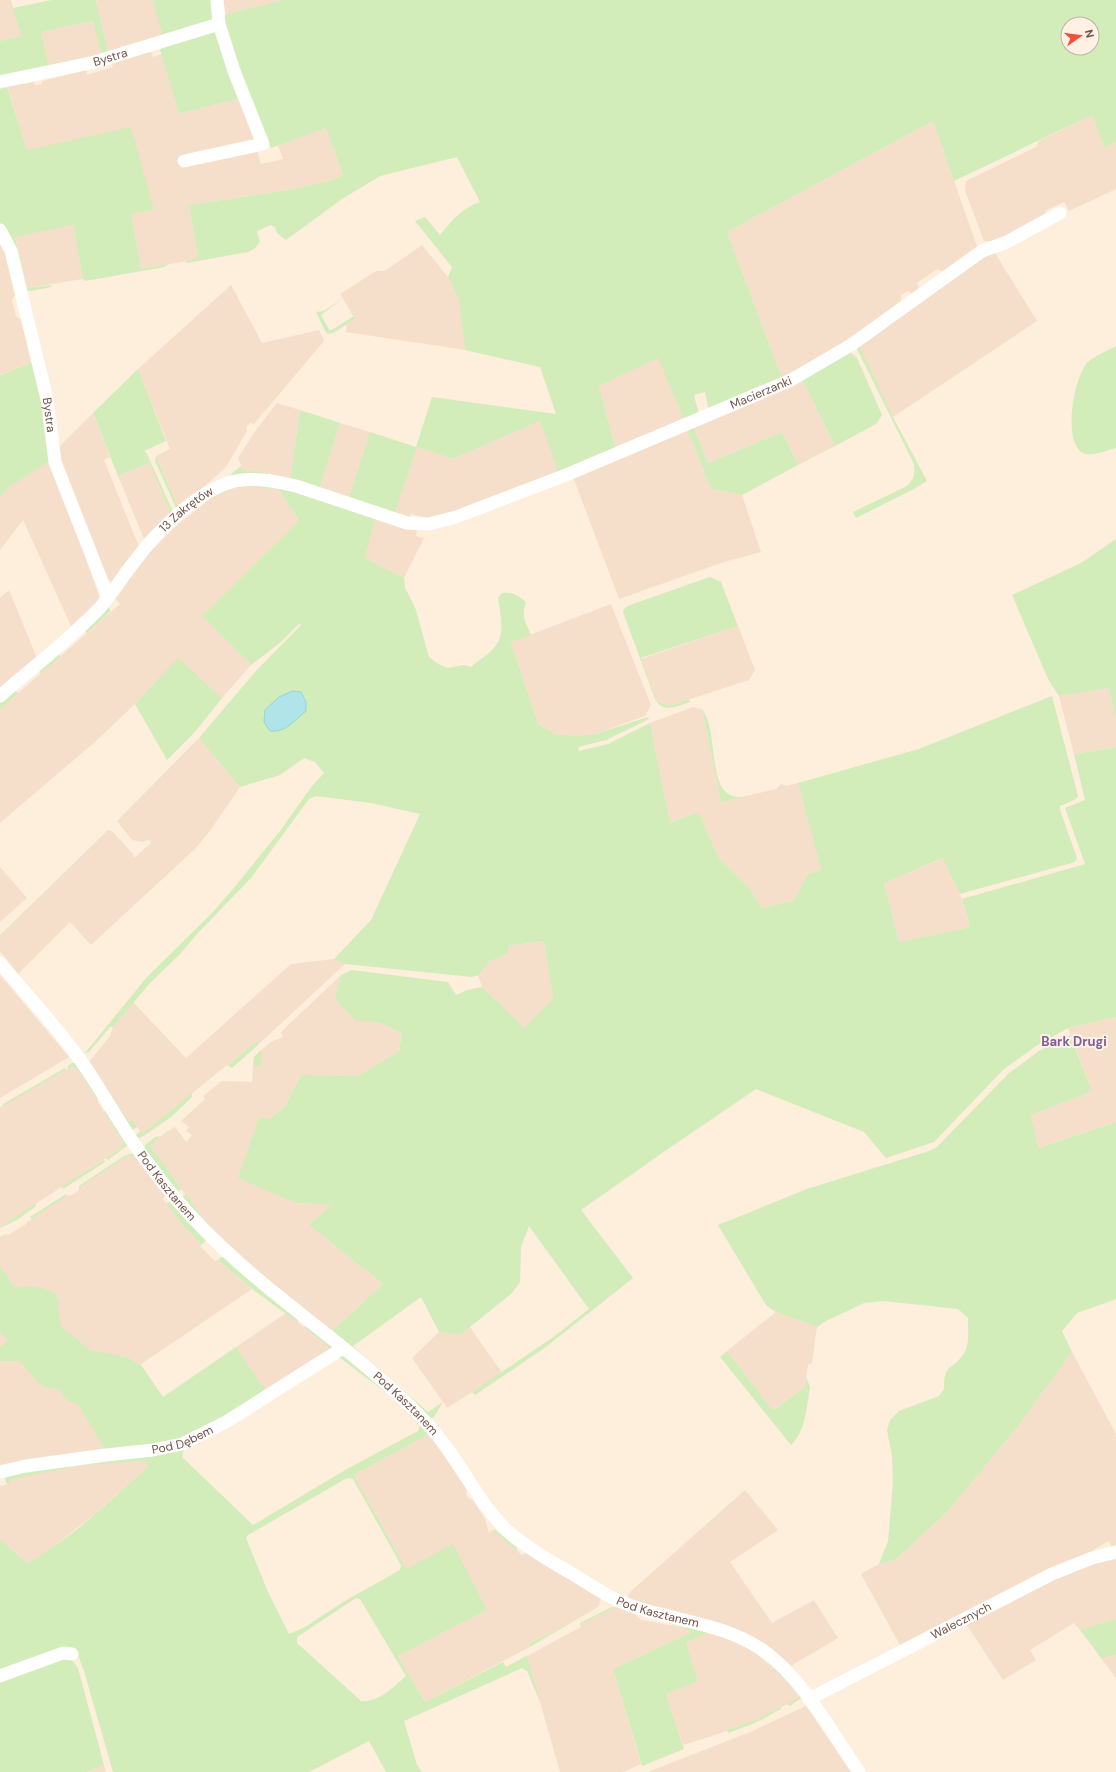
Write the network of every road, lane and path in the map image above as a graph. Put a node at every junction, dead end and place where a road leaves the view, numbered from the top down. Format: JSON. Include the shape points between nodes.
{"nodes":[{"id":1,"x":216,"y":0,"type":"edge"},
{"id":2,"x":219,"y":24,"type":"junction"},
{"id":3,"x":0,"y":82,"type":"edge"},
{"id":4,"x":184,"y":161,"type":"dead end"},
{"id":5,"x":1060,"y":213,"type":"dead end"},
{"id":6,"x":0,"y":230,"type":"edge"},
{"id":7,"x":436,"y":523,"type":"joint"},
{"id":8,"x":108,"y":597,"type":"junction"},
{"id":9,"x":0,"y":696,"type":"edge"},
{"id":10,"x":0,"y":963,"type":"edge"},
{"id":11,"x":343,"y":1348,"type":"junction"},
{"id":12,"x":0,"y":1472,"type":"edge"},
{"id":13,"x":1116,"y":1552,"type":"edge"},
{"id":14,"x":72,"y":1654,"type":"dead end"},
{"id":15,"x":0,"y":1676,"type":"edge"},
{"id":16,"x":809,"y":1699,"type":"junction"},
{"id":17,"x":859,"y":1772,"type":"edge"}],
"edges":[{"from":1,"to":2,"type":"street"},
{"from":2,"to":3,"type":"street","name":"Bystra","via":[[95,62]]},
{"from":2,"to":4,"type":"street","via":[[234,71],[264,144]]},
{"from":5,"to":7,"type":"street","name":"Macierzanki","via":[[1005,243],[982,252],[851,345],[791,380],[559,478]]},
{"from":6,"to":8,"type":"street","name":"Bystra","via":[[11,250],[47,399],[55,462]]},
{"from":7,"to":8,"type":"street","name":"13 Zakrętów","via":[[407,522],[296,486],[249,479],[236,480],[207,493],[169,524],[144,550]]},
{"from":8,"to":9,"type":"street","name":"13 Zakrętów","via":[[75,632]]},
{"from":10,"to":11,"type":"street","name":"Pod Kasztanem","via":[[73,1050],[136,1146],[192,1218],[257,1278]]},
{"from":11,"to":12,"type":"street","name":"Pod Dębem","via":[[226,1422],[182,1444]]},
{"from":11,"to":16,"type":"street","name":"Pod Kasztanem","via":[[429,1425],[487,1508],[523,1543],[620,1602],[712,1628],[749,1642],[783,1668]]},
{"from":13,"to":16,"type":"street","name":"Walecznych","via":[[1092,1558],[1052,1574]]},
{"from":14,"to":15,"type":"street","via":[[62,1653]]},
{"from":16,"to":17,"type":"street","name":"Pod Kasztanem"}]}
